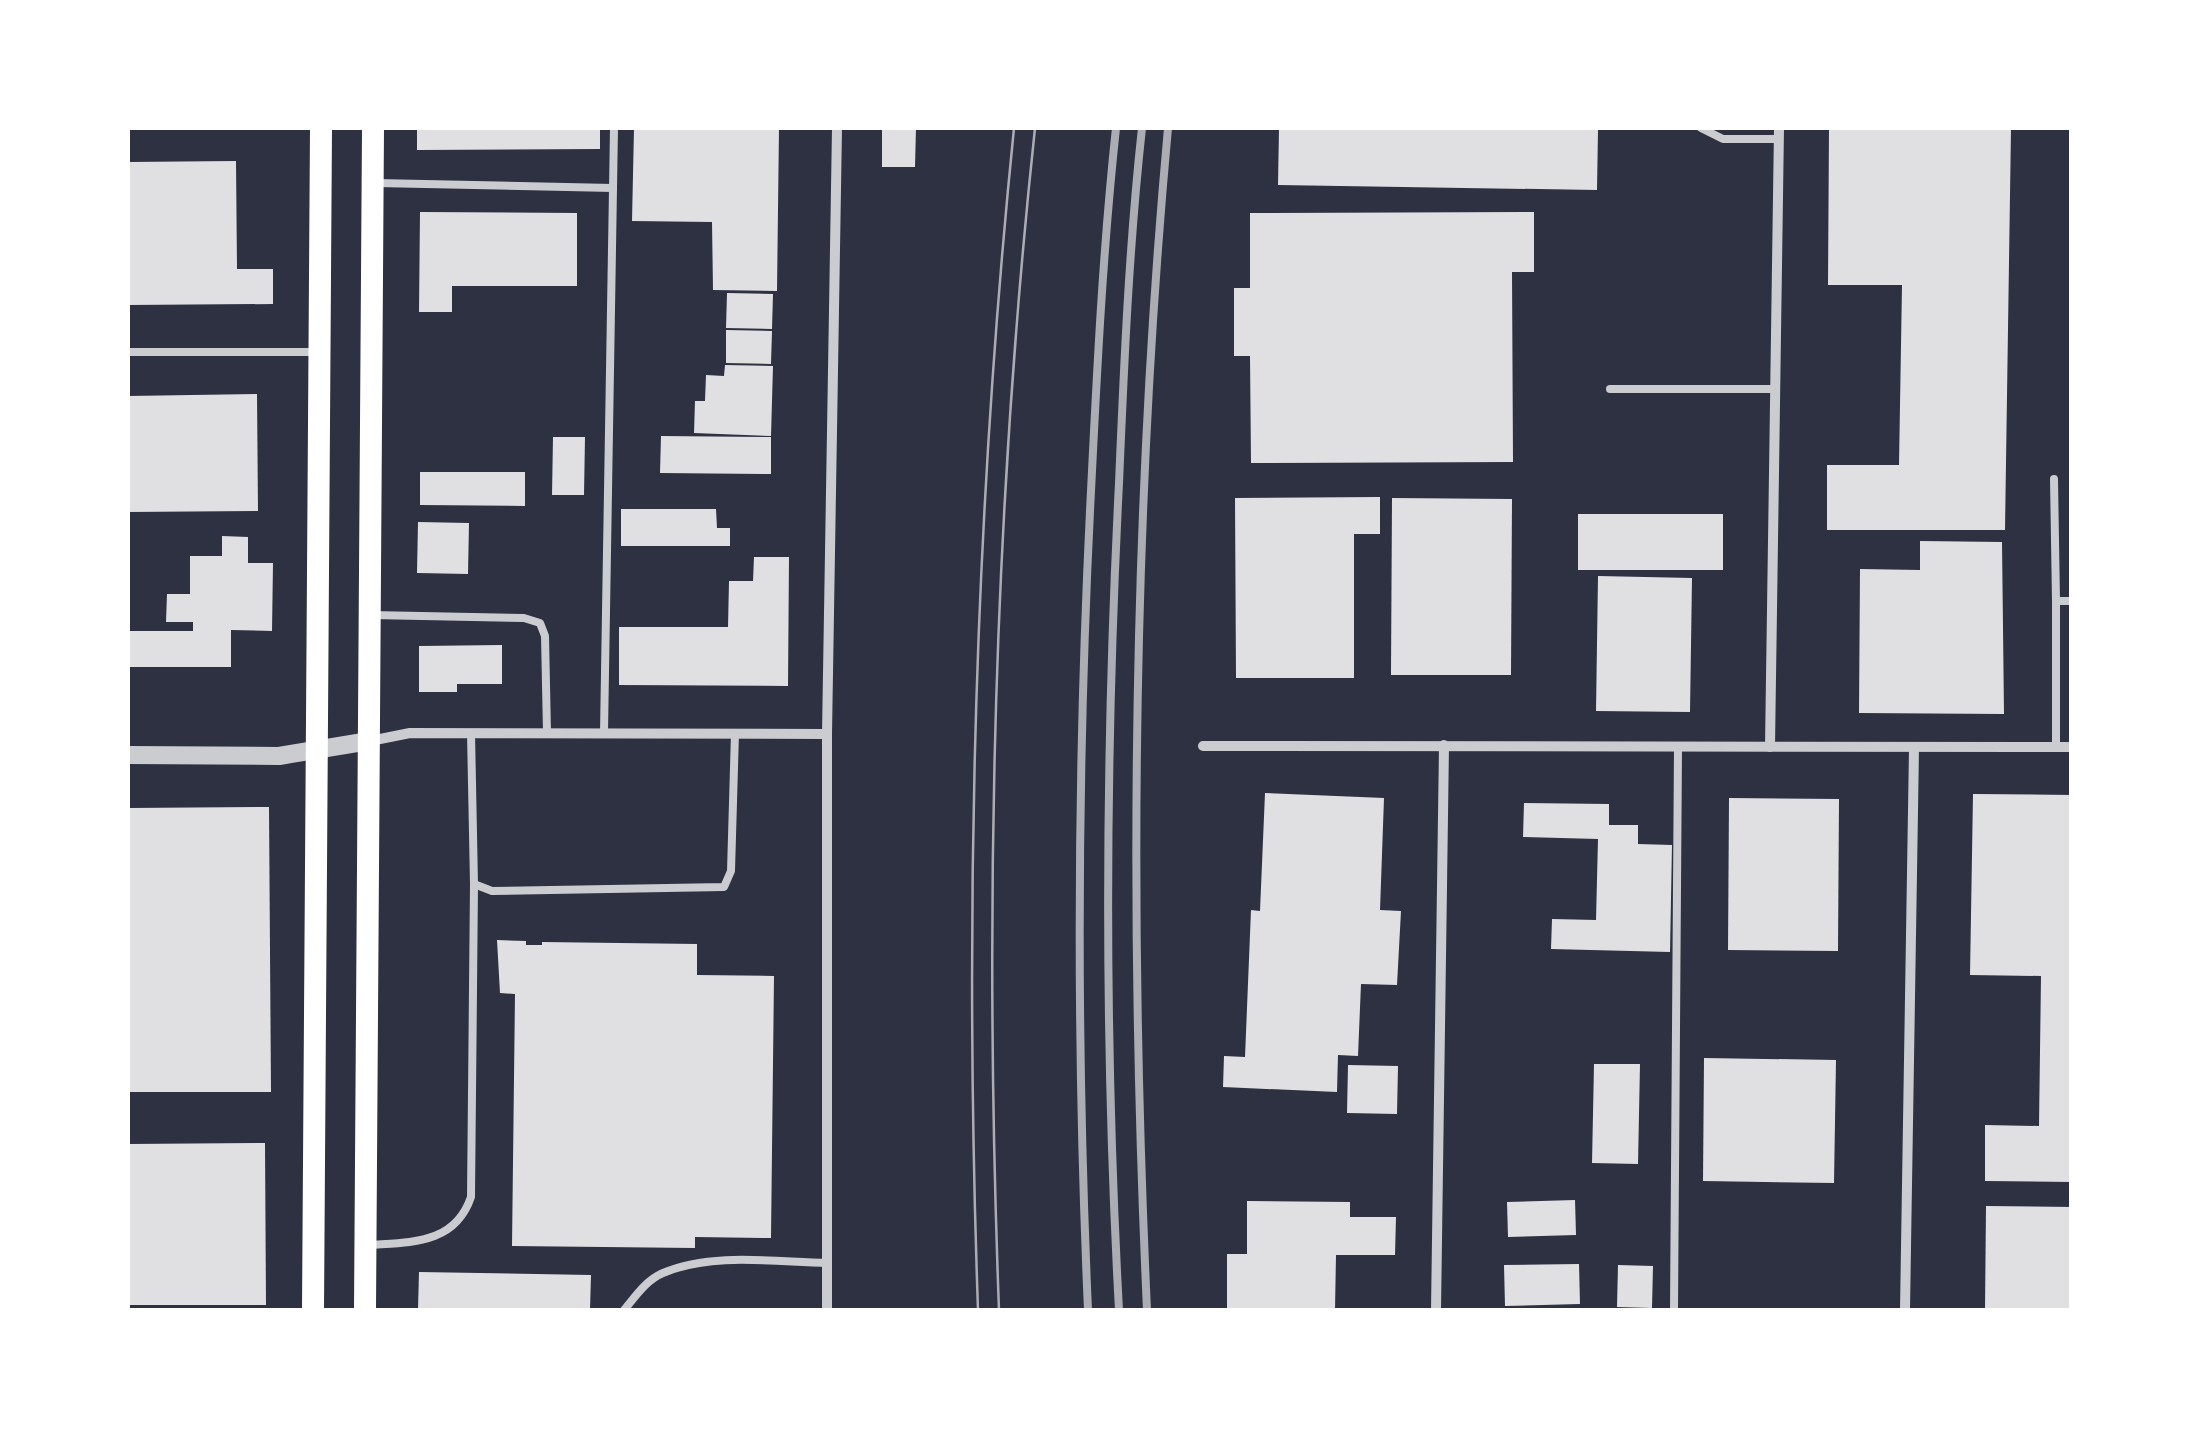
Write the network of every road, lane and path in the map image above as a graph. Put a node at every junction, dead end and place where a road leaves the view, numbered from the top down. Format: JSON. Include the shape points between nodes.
{"nodes":[{"id":1,"x":322,"y":128,"type":"edge"},
{"id":2,"x":372,"y":128,"type":"edge"},
{"id":3,"x":614,"y":128,"type":"edge"},
{"id":4,"x":837,"y":128,"type":"edge"},
{"id":5,"x":1701,"y":128,"type":"edge"},
{"id":6,"x":1779,"y":133,"type":"edge"},
{"id":7,"x":372,"y":183,"type":"junction"},
{"id":8,"x":613,"y":188,"type":"junction"},
{"id":9,"x":128,"y":352,"type":"edge"},
{"id":10,"x":319,"y":352,"type":"junction"},
{"id":11,"x":1610,"y":389,"type":"dead end"},
{"id":12,"x":1775,"y":389,"type":"junction"},
{"id":13,"x":2054,"y":478,"type":"dead end"},
{"id":14,"x":2072,"y":600,"type":"edge"},
{"id":15,"x":2056,"y":601,"type":"junction"},
{"id":16,"x":370,"y":616,"type":"junction"},
{"id":17,"x":471,"y":733,"type":"junction"},
{"id":18,"x":547,"y":733,"type":"junction"},
{"id":19,"x":604,"y":733,"type":"junction"},
{"id":20,"x":735,"y":734,"type":"junction"},
{"id":21,"x":826,"y":734,"type":"junction"},
{"id":22,"x":369,"y":741,"type":"junction"},
{"id":23,"x":1203,"y":746,"type":"dead end"},
{"id":24,"x":1444,"y":746,"type":"junction"},
{"id":25,"x":1678,"y":746,"type":"junction"},
{"id":26,"x":1770,"y":746,"type":"junction"},
{"id":27,"x":2056,"y":747,"type":"junction"},
{"id":28,"x":2072,"y":747,"type":"edge"},
{"id":29,"x":1914,"y":748,"type":"junction"},
{"id":30,"x":317,"y":750,"type":"junction"},
{"id":31,"x":128,"y":755,"type":"edge"},
{"id":32,"x":474,"y":884,"type":"junction"},
{"id":33,"x":365,"y":1245,"type":"junction"},
{"id":34,"x":826,"y":1263,"type":"junction"},
{"id":35,"x":314,"y":1310,"type":"edge"},
{"id":36,"x":365,"y":1310,"type":"edge"},
{"id":37,"x":624,"y":1310,"type":"edge"},
{"id":38,"x":826,"y":1310,"type":"edge"},
{"id":39,"x":1436,"y":1310,"type":"edge"},
{"id":40,"x":1674,"y":1310,"type":"edge"},
{"id":41,"x":1905,"y":1310,"type":"edge"}],
"edges":[{"from":1,"to":10,"type":"main road"},
{"from":2,"to":7,"type":"main road"},
{"from":3,"to":8,"type":"lane"},
{"from":4,"to":21,"type":"street"},
{"from":5,"to":6,"type":"lane","via":[[1723,139]]},
{"from":6,"to":12,"type":"street"},
{"from":7,"to":8,"type":"lane"},
{"from":7,"to":16,"type":"main road"},
{"from":8,"to":19,"type":"lane"},
{"from":9,"to":10,"type":"lane"},
{"from":10,"to":30,"type":"main road"},
{"from":11,"to":12,"type":"lane"},
{"from":12,"to":26,"type":"street"},
{"from":13,"to":15,"type":"lane"},
{"from":14,"to":15,"type":"lane"},
{"from":15,"to":27,"type":"lane"},
{"from":16,"to":18,"type":"lane","via":[[540,623]]},
{"from":16,"to":22,"type":"main road"},
{"from":17,"to":18,"type":"street"},
{"from":17,"to":22,"type":"street"},
{"from":17,"to":32,"type":"lane"},
{"from":18,"to":19,"type":"street"},
{"from":19,"to":20,"type":"street"},
{"from":20,"to":21,"type":"street"},
{"from":20,"to":32,"type":"lane","via":[[731,871],[724,886],[492,891]]},
{"from":21,"to":34,"type":"street"},
{"from":22,"to":30,"type":"street"},
{"from":22,"to":33,"type":"main road"},
{"from":23,"to":24,"type":"street"},
{"from":24,"to":25,"type":"street"},
{"from":24,"to":39,"type":"street"},
{"from":25,"to":26,"type":"street"},
{"from":25,"to":40,"type":"lane"},
{"from":26,"to":29,"type":"street"},
{"from":27,"to":28,"type":"street"},
{"from":27,"to":29,"type":"street"},
{"from":29,"to":41,"type":"street"},
{"from":30,"to":31,"type":"street"},
{"from":30,"to":35,"type":"main road"},
{"from":32,"to":33,"type":"lane","via":[[471,1197],[444,1234]]},
{"from":33,"to":36,"type":"main road"},
{"from":34,"to":37,"type":"lane","via":[[699,1263],[662,1274]]},
{"from":34,"to":38,"type":"street"}]}
